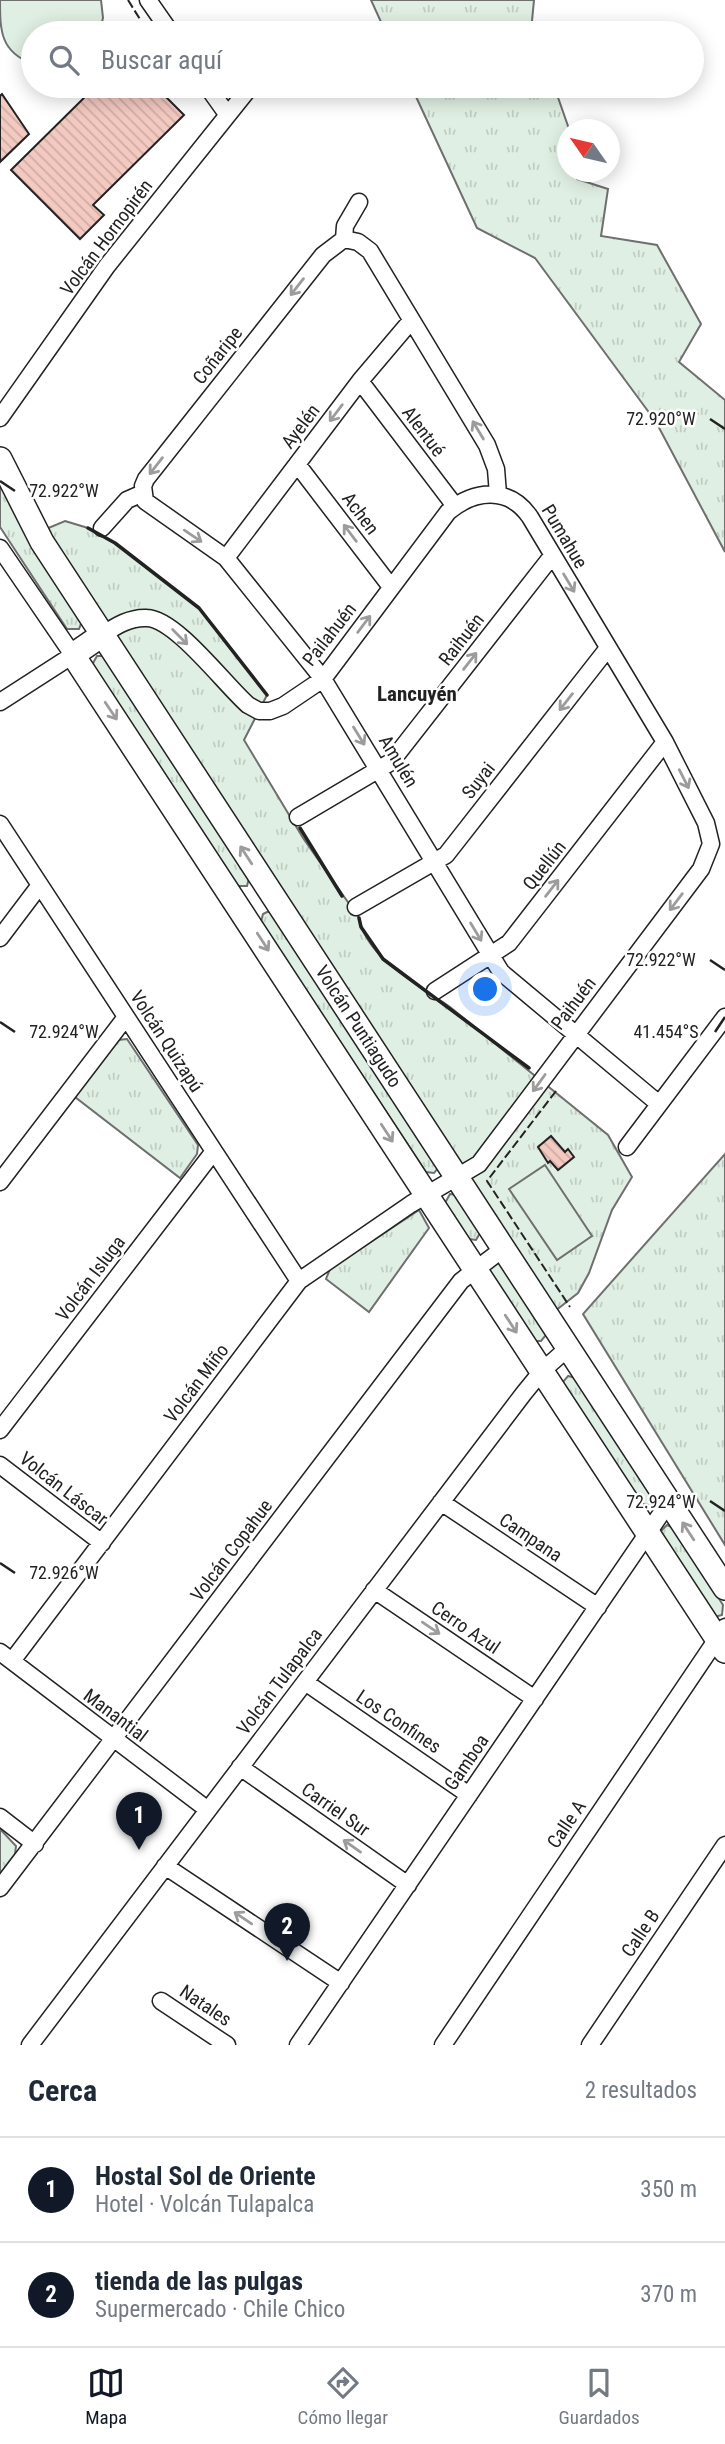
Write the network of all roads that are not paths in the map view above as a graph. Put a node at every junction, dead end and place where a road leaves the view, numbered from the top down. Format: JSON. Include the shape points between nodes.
{"nodes":[{"id":1,"x":148,"y":0,"type":"edge"},
{"id":2,"x":163,"y":21,"type":"edge"},
{"id":3,"x":216,"y":98,"type":"edge"},
{"id":4,"x":241,"y":98,"type":"edge"},
{"id":5,"x":227,"y":114,"type":"junction"},
{"id":6,"x":359,"y":202,"type":"dead end"},
{"id":7,"x":344,"y":239,"type":"junction"},
{"id":8,"x":411,"y":322,"type":"junction"},
{"id":9,"x":360,"y":381,"type":"junction"},
{"id":10,"x":0,"y":418,"type":"edge"},
{"id":11,"x":0,"y":459,"type":"edge"},
{"id":12,"x":297,"y":464,"type":"junction"},
{"id":13,"x":143,"y":493,"type":"junction"},
{"id":14,"x":498,"y":494,"type":"junction"},
{"id":15,"x":455,"y":506,"type":"junction"},
{"id":16,"x":102,"y":528,"type":"dead end"},
{"id":17,"x":0,"y":548,"type":"edge"},
{"id":18,"x":552,"y":556,"type":"junction"},
{"id":19,"x":226,"y":558,"type":"junction"},
{"id":20,"x":391,"y":587,"type":"junction"},
{"id":21,"x":102,"y":635,"type":"junction"},
{"id":22,"x":608,"y":648,"type":"junction"},
{"id":23,"x":73,"y":655,"type":"junction"},
{"id":24,"x":323,"y":679,"type":"junction"},
{"id":25,"x":0,"y":702,"type":"edge"},
{"id":26,"x":665,"y":742,"type":"junction"},
{"id":27,"x":380,"y":768,"type":"junction"},
{"id":28,"x":298,"y":817,"type":"dead end"},
{"id":29,"x":0,"y":824,"type":"edge"},
{"id":30,"x":718,"y":847,"type":"edge"},
{"id":31,"x":435,"y":862,"type":"junction"},
{"id":32,"x":40,"y":885,"type":"junction"},
{"id":33,"x":270,"y":891,"type":"junction"},
{"id":34,"x":356,"y":907,"type":"dead end"},
{"id":35,"x":240,"y":908,"type":"junction"},
{"id":36,"x":0,"y":938,"type":"edge"},
{"id":37,"x":491,"y":957,"type":"junction"},
{"id":38,"x":435,"y":991,"type":"dead end"},
{"id":39,"x":126,"y":1017,"type":"junction"},
{"id":40,"x":725,"y":1017,"type":"edge"},
{"id":41,"x":575,"y":1035,"type":"junction"},
{"id":42,"x":659,"y":1104,"type":"junction"},
{"id":43,"x":627,"y":1147,"type":"dead end"},
{"id":44,"x":214,"y":1151,"type":"junction"},
{"id":45,"x":458,"y":1177,"type":"junction"},
{"id":46,"x":0,"y":1182,"type":"edge"},
{"id":47,"x":427,"y":1195,"type":"junction"},
{"id":48,"x":504,"y":1248,"type":"junction"},
{"id":49,"x":475,"y":1268,"type":"junction"},
{"id":50,"x":299,"y":1282,"type":"junction"},
{"id":51,"x":568,"y":1348,"type":"junction"},
{"id":52,"x":542,"y":1371,"type":"junction"},
{"id":53,"x":0,"y":1430,"type":"edge"},
{"id":54,"x":0,"y":1465,"type":"edge"},
{"id":55,"x":441,"y":1502,"type":"junction"},
{"id":56,"x":669,"y":1502,"type":"junction"},
{"id":57,"x":648,"y":1532,"type":"junction"},
{"id":58,"x":102,"y":1543,"type":"junction"},
{"id":59,"x":725,"y":1588,"type":"edge"},
{"id":60,"x":374,"y":1590,"type":"junction"},
{"id":61,"x":598,"y":1607,"type":"junction"},
{"id":62,"x":722,"y":1639,"type":"edge"},
{"id":63,"x":6,"y":1657,"type":"edge"},
{"id":64,"x":305,"y":1682,"type":"junction"},
{"id":65,"x":535,"y":1699,"type":"junction"},
{"id":66,"x":114,"y":1739,"type":"junction"},
{"id":67,"x":240,"y":1768,"type":"junction"},
{"id":68,"x":470,"y":1795,"type":"junction"},
{"id":69,"x":208,"y":1810,"type":"junction"},
{"id":70,"x":0,"y":1817,"type":"edge"},
{"id":71,"x":34,"y":1843,"type":"junction"},
{"id":72,"x":725,"y":1845,"type":"edge"},
{"id":73,"x":166,"y":1866,"type":"junction"},
{"id":74,"x":408,"y":1885,"type":"junction"},
{"id":75,"x":0,"y":1888,"type":"edge"},
{"id":76,"x":341,"y":1983,"type":"junction"},
{"id":77,"x":161,"y":2001,"type":"dead end"},
{"id":78,"x":30,"y":2045,"type":"edge"},
{"id":79,"x":227,"y":2045,"type":"edge"},
{"id":80,"x":298,"y":2045,"type":"edge"},
{"id":81,"x":443,"y":2045,"type":"edge"},
{"id":82,"x":590,"y":2045,"type":"edge"}],
"edges":[{"from":1,"to":2,"type":"street"},
{"from":3,"to":5,"type":"street"},
{"from":4,"to":5,"type":"street","name":"Volcán Hornopirén"},
{"from":5,"to":10,"type":"street","name":"Volcán Hornopirén","via":[[107,266]]},
{"from":6,"to":7,"type":"street","name":"Coñaripe","via":[[345,226]]},
{"from":7,"to":8,"type":"street","via":[[370,251]]},
{"from":7,"to":13,"type":"street","name":"Coñaripe","one_way":true,"via":[[314,265],[146,479]]},
{"from":8,"to":9,"type":"street","name":"Ayelén"},
{"from":14,"to":8,"type":"street","one_way":true,"via":[[496,469],[487,445]]},
{"from":9,"to":12,"type":"street","name":"Ayelén","one_way":true},
{"from":9,"to":15,"type":"street","name":"Alentué"},
{"from":11,"to":21,"type":"main road","name":"Volcán Puntiagudo","via":[[31,524]]},
{"from":12,"to":19,"type":"street","name":"Ayelén"},
{"from":20,"to":12,"type":"street","name":"Achen","one_way":true},
{"from":13,"to":16,"type":"street","name":"Coñaripe","via":[[127,500]]},
{"from":13,"to":19,"type":"street","name":"Amulén","one_way":true,"via":[[151,507]]},
{"from":14,"to":15,"type":"street","name":"Pailahuén","via":[[477,496]]},
{"from":14,"to":18,"type":"street","name":"Pumahue","via":[[525,510]]},
{"from":15,"to":20,"type":"street","name":"Pailahuén"},
{"from":17,"to":23,"type":"street","name":"Volcán Puntiagudo"},
{"from":18,"to":22,"type":"street","name":"Pumahue","one_way":true},
{"from":27,"to":18,"type":"street","name":"Raihuén","one_way":true,"via":[[391,762]]},
{"from":19,"to":24,"type":"street","name":"Amulén"},
{"from":24,"to":20,"type":"street","name":"Pailahuén","one_way":true},
{"from":21,"to":23,"type":"main road"},
{"from":21,"to":24,"type":"street","name":"Pailahuén","one_way":true,"via":[[132,619],[159,621],[259,711],[283,706]]},
{"from":33,"to":21,"type":"main road","name":"Volcán Puntiagudo","one_way":true},
{"from":22,"to":26,"type":"street","name":"Pumahue"},
{"from":22,"to":31,"type":"street","name":"Suyai","one_way":true,"via":[[446,855]]},
{"from":23,"to":25,"type":"street"},
{"from":23,"to":35,"type":"main road","name":"Volcán Puntiagudo","one_way":true},
{"from":24,"to":27,"type":"street","name":"Amulén","one_way":true},
{"from":26,"to":30,"type":"street","name":"Pumahue","one_way":true},
{"from":37,"to":26,"type":"street","name":"Quellún","one_way":true,"via":[[509,943]]},
{"from":27,"to":28,"type":"street","name":"Raihuén"},
{"from":27,"to":31,"type":"street","name":"Amulén"},
{"from":29,"to":32,"type":"street","name":"Volcán Quizapú"},
{"from":30,"to":41,"type":"street","name":"Paihuén","one_way":true},
{"from":31,"to":34,"type":"street","name":"Suyai"},
{"from":31,"to":37,"type":"street","name":"Amulén","one_way":true},
{"from":32,"to":36,"type":"street"},
{"from":32,"to":39,"type":"street","name":"Volcán Quizapú"},
{"from":33,"to":35,"type":"main road"},
{"from":33,"to":45,"type":"main road","name":"Volcán Puntiagudo"},
{"from":35,"to":47,"type":"main road","name":"Volcán Puntiagudo","one_way":true},
{"from":37,"to":38,"type":"street","name":"Quellún"},
{"from":37,"to":41,"type":"street","name":"Amulén","via":[[519,989]]},
{"from":39,"to":44,"type":"street","name":"Volcán Quizapú"},
{"from":39,"to":46,"type":"street"},
{"from":40,"to":42,"type":"street"},
{"from":41,"to":42,"type":"street","name":"Amulén"},
{"from":41,"to":45,"type":"street","name":"Paihuén","one_way":true,"via":[[486,1155]]},
{"from":42,"to":43,"type":"street"},
{"from":44,"to":50,"type":"street","name":"Volcán Quizapú"},
{"from":44,"to":53,"type":"street","name":"Volcán Isluga"},
{"from":45,"to":47,"type":"street","name":"Volcán Miño"},
{"from":45,"to":48,"type":"main road","name":"Volcán Puntiagudo"},
{"from":47,"to":49,"type":"main road","name":"Volcán Puntiagudo"},
{"from":47,"to":50,"type":"street","name":"Volcán Miño"},
{"from":48,"to":49,"type":"street","name":"Volcán Copahue"},
{"from":48,"to":51,"type":"main road","name":"Volcán Puntiagudo"},
{"from":49,"to":52,"type":"main road","name":"Volcán Puntiagudo","one_way":true},
{"from":49,"to":66,"type":"street","name":"Volcán Copahue"},
{"from":50,"to":58,"type":"street","name":"Volcán Miño"},
{"from":51,"to":52,"type":"street","name":"Volcán Tulapalca"},
{"from":51,"to":56,"type":"main road","name":"Volcán Puntiagudo"},
{"from":52,"to":55,"type":"street","name":"Volcán Tulapalca"},
{"from":52,"to":57,"type":"main road","name":"Volcán Puntiagudo"},
{"from":54,"to":58,"type":"street","name":"Volcán Láscar"},
{"from":55,"to":60,"type":"street","name":"Volcán Tulapalca"},
{"from":55,"to":61,"type":"street","name":"Campana"},
{"from":56,"to":57,"type":"street","name":"Gamboa"},
{"from":59,"to":56,"type":"main road","name":"Volcán Puntiagudo","one_way":true},
{"from":57,"to":61,"type":"street","name":"Gamboa"},
{"from":57,"to":62,"type":"main road","name":"Volcán Puntiagudo"},
{"from":58,"to":63,"type":"street","name":"Volcán Miño"},
{"from":60,"to":64,"type":"street","name":"Volcán Tulapalca"},
{"from":60,"to":65,"type":"street","name":"Cerro Azul","one_way":true},
{"from":61,"to":65,"type":"street","name":"Gamboa"},
{"from":62,"to":81,"type":"street","name":"Calle A"},
{"from":63,"to":66,"type":"street","name":"Manantial"},
{"from":64,"to":67,"type":"street","name":"Volcán Tulapalca"},
{"from":64,"to":68,"type":"street","name":"Los Confines"},
{"from":65,"to":68,"type":"street","name":"Gamboa"},
{"from":66,"to":69,"type":"street","name":"Manantial"},
{"from":66,"to":71,"type":"street","name":"Volcán Copahue"},
{"from":67,"to":69,"type":"street","name":"Volcán Tulapalca"},
{"from":74,"to":67,"type":"street","name":"Carriel Sur","one_way":true},
{"from":68,"to":74,"type":"street","name":"Gamboa"},
{"from":69,"to":73,"type":"street","name":"Volcán Tulapalca"},
{"from":70,"to":71,"type":"street"},
{"from":71,"to":75,"type":"street","name":"Volcán Copahue"},
{"from":72,"to":82,"type":"street","name":"Calle B"},
{"from":76,"to":73,"type":"street","one_way":true},
{"from":73,"to":78,"type":"street","name":"Volcán Tulapalca"},
{"from":74,"to":76,"type":"street","name":"Gamboa"},
{"from":76,"to":80,"type":"street","name":"Gamboa"},
{"from":77,"to":79,"type":"street","name":"Natales"}]}
